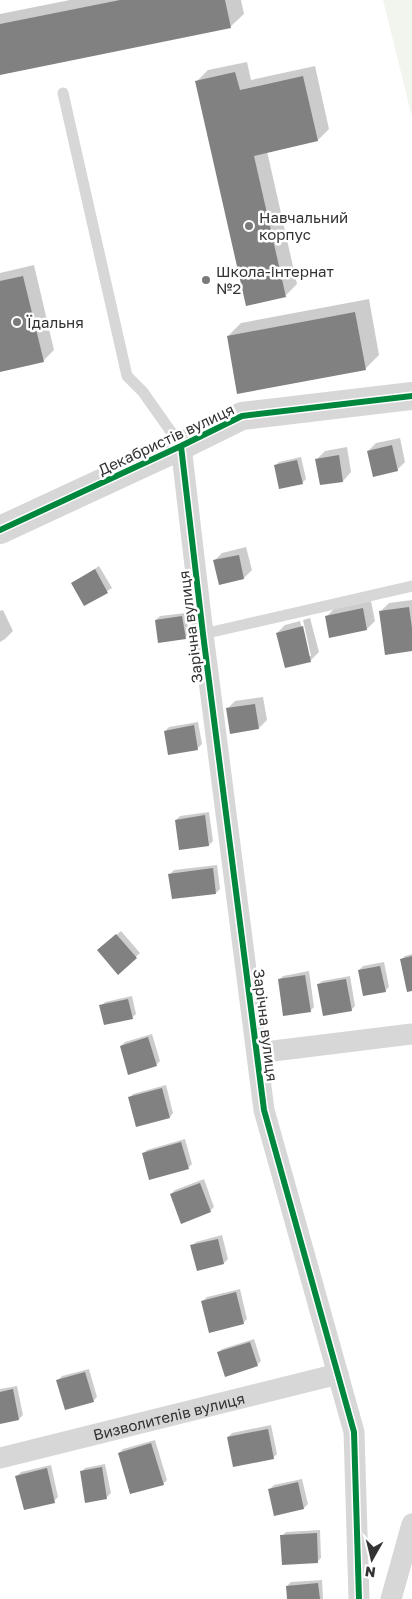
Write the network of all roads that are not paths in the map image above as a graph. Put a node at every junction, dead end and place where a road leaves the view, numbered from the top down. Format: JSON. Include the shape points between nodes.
{"nodes":[{"id":1,"x":63,"y":94,"type":"dead end"},
{"id":2,"x":412,"y":396,"type":"edge"},
{"id":3,"x":181,"y":446,"type":"junction"},
{"id":4,"x":0,"y":530,"type":"edge"},
{"id":5,"x":412,"y":586,"type":"edge"},
{"id":6,"x":203,"y":634,"type":"junction"},
{"id":7,"x":412,"y":1034,"type":"edge"},
{"id":8,"x":257,"y":1053,"type":"junction"},
{"id":9,"x":338,"y":1374,"type":"junction"},
{"id":10,"x":0,"y":1458,"type":"edge"},
{"id":11,"x":412,"y":1524,"type":"edge"},
{"id":12,"x":360,"y":1599,"type":"edge"},
{"id":13,"x":391,"y":1599,"type":"edge"}],
"edges":[{"from":1,"to":3,"type":"lane","via":[[127,376],[143,392]]},
{"from":2,"to":3,"type":"street","name":"Декабристів вулиця","via":[[242,416]]},
{"from":3,"to":4,"type":"street","name":"Декабристів вулиця"},
{"from":3,"to":6,"type":"street","name":"Зарічна вулиця"},
{"from":5,"to":6,"type":"lane"},
{"from":6,"to":8,"type":"street","name":"Зарічна вулиця"},
{"from":7,"to":8,"type":"street"},
{"from":8,"to":9,"type":"street","name":"Зарічна вулиця","via":[[264,1110]]},
{"from":9,"to":10,"type":"street","name":"Визволителів вулиця"},
{"from":9,"to":12,"type":"street","name":"Зарічна вулиця","via":[[354,1432]]},
{"from":11,"to":13,"type":"street"}]}
